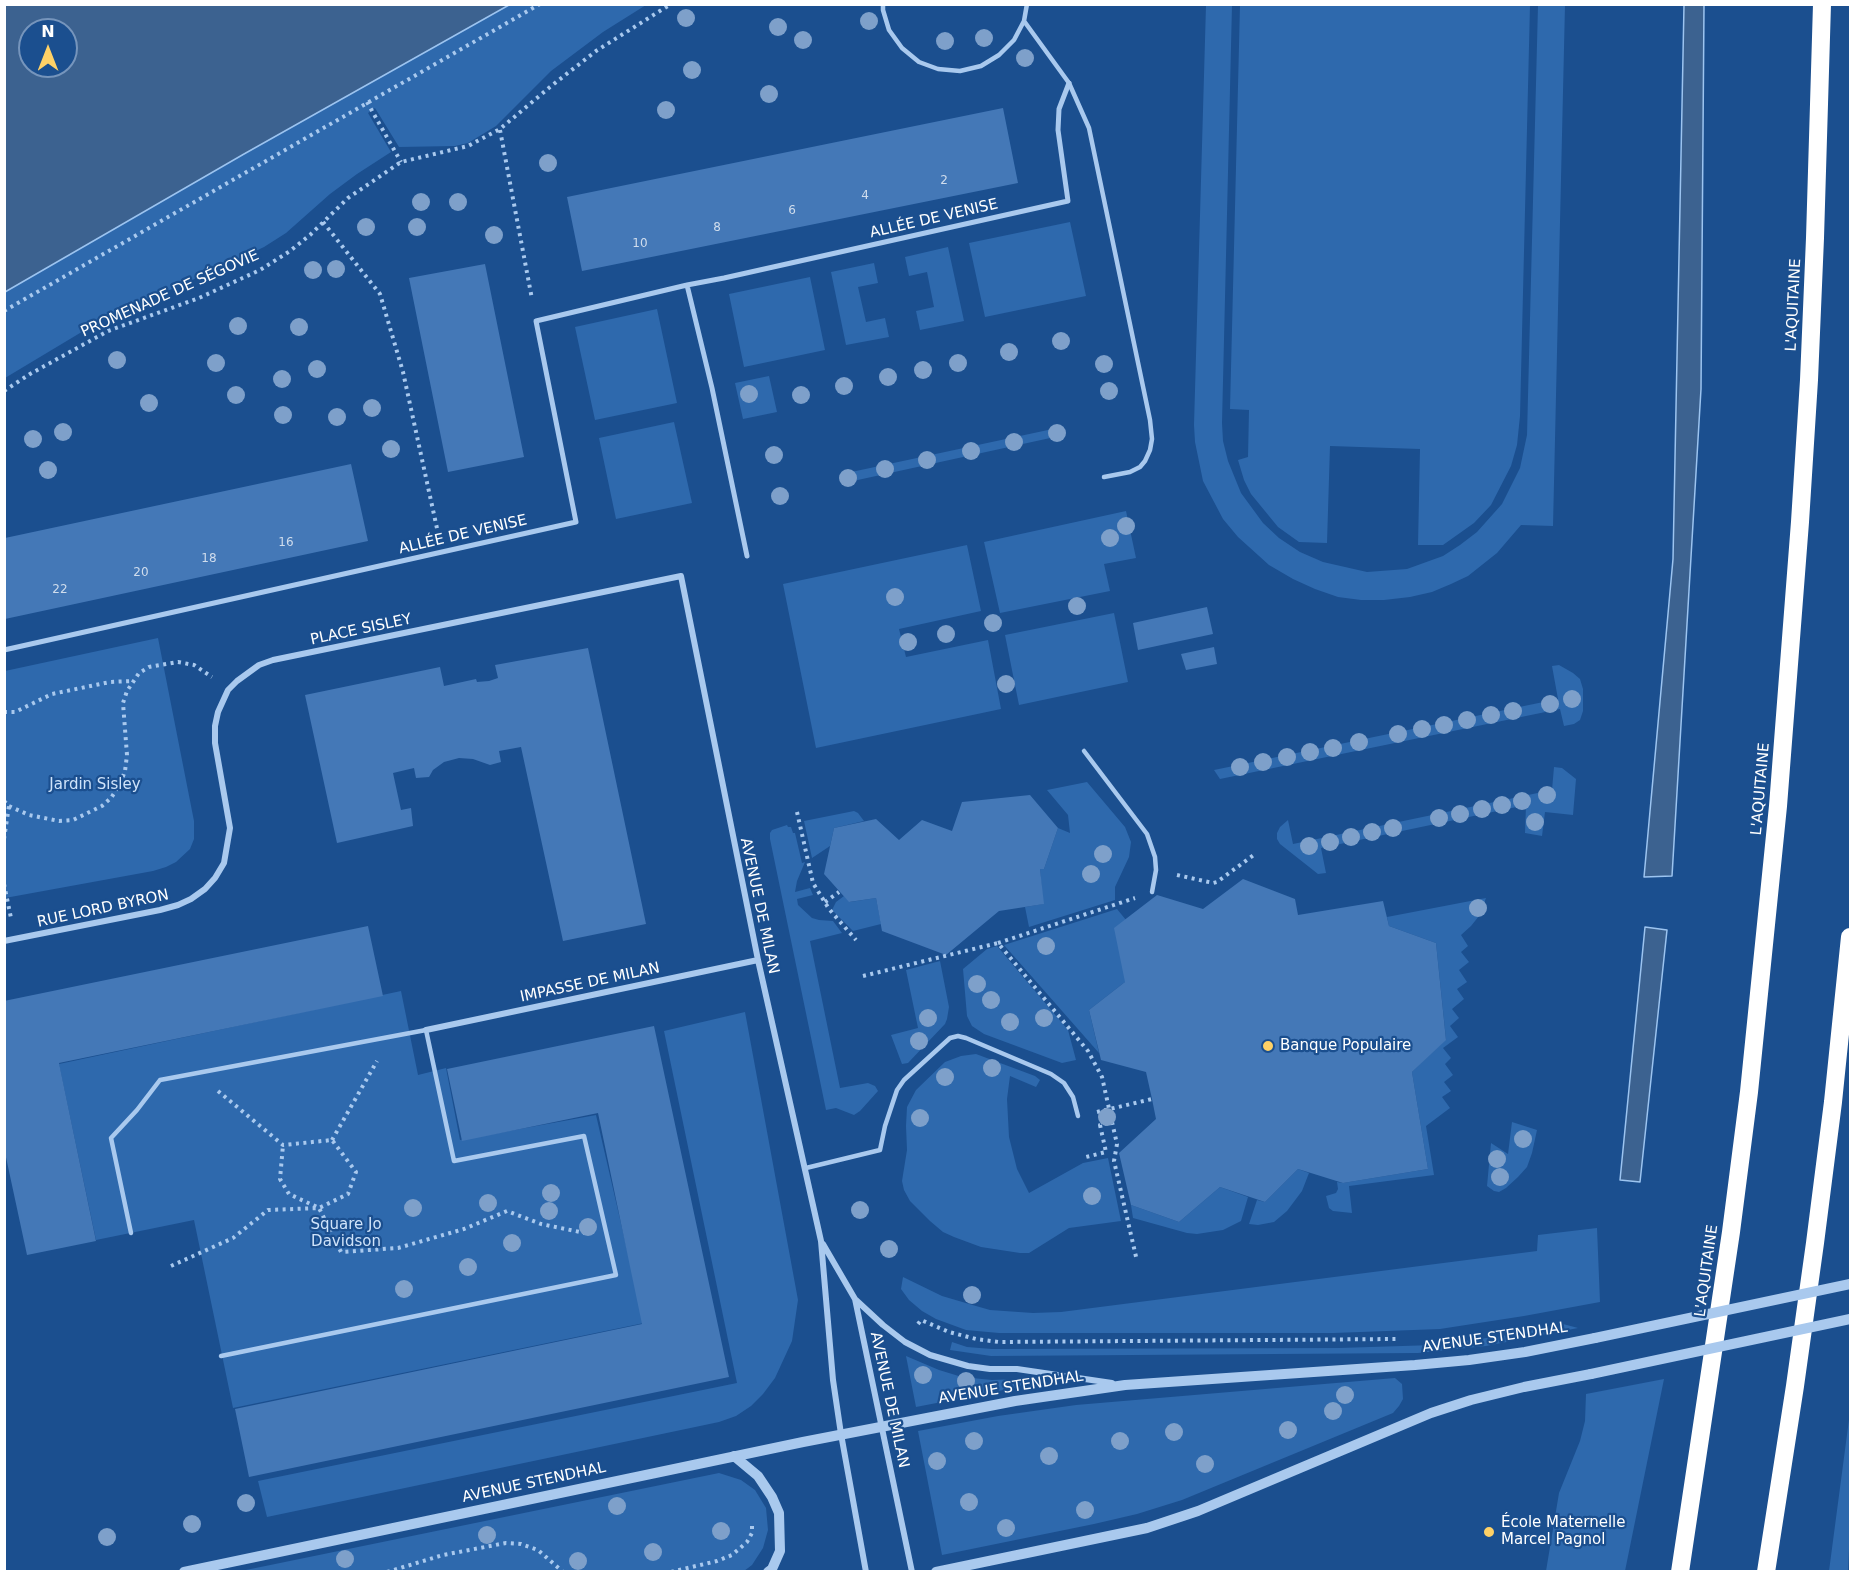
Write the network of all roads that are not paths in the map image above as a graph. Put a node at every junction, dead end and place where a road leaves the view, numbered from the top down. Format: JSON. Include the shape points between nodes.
{"nodes":[{"id":1,"x":883,"y":4,"type":"edge"},
{"id":2,"x":1027,"y":4,"type":"edge"},
{"id":3,"x":1822,"y":4,"type":"edge"},
{"id":4,"x":1024,"y":21,"type":"junction"},
{"id":5,"x":1069,"y":83,"type":"junction"},
{"id":6,"x":687,"y":285,"type":"junction"},
{"id":7,"x":1104,"y":477,"type":"dead end"},
{"id":8,"x":747,"y":556,"type":"dead end"},
{"id":9,"x":681,"y":576,"type":"joint"},
{"id":10,"x":4,"y":650,"type":"edge"},
{"id":11,"x":1084,"y":751,"type":"dead end"},
{"id":12,"x":224,"y":863,"type":"joint"},
{"id":13,"x":1152,"y":892,"type":"road end"},
{"id":14,"x":1851,"y":937,"type":"edge"},
{"id":15,"x":4,"y":941,"type":"edge"},
{"id":16,"x":758,"y":960,"type":"junction"},
{"id":17,"x":426,"y":1030,"type":"junction"},
{"id":18,"x":1078,"y":1116,"type":"dead end"},
{"id":19,"x":806,"y":1168,"type":"junction"},
{"id":20,"x":131,"y":1233,"type":"dead end"},
{"id":21,"x":821,"y":1241,"type":"junction"},
{"id":22,"x":1851,"y":1284,"type":"edge"},
{"id":23,"x":855,"y":1299,"type":"junction"},
{"id":24,"x":1851,"y":1319,"type":"edge"},
{"id":25,"x":220,"y":1356,"type":"dead end"},
{"id":26,"x":1125,"y":1385,"type":"junction"},
{"id":27,"x":883,"y":1426,"type":"junction"},
{"id":28,"x":841,"y":1434,"type":"junction"},
{"id":29,"x":734,"y":1456,"type":"junction"},
{"id":30,"x":184,"y":1572,"type":"edge"},
{"id":31,"x":768,"y":1572,"type":"edge"},
{"id":32,"x":866,"y":1572,"type":"edge"},
{"id":33,"x":912,"y":1572,"type":"edge"},
{"id":34,"x":936,"y":1572,"type":"edge"},
{"id":35,"x":1680,"y":1572,"type":"edge"},
{"id":36,"x":1766,"y":1572,"type":"edge"}],
"edges":[{"from":1,"to":4,"type":"lane","via":[[889,30],[902,48],[919,62],[938,69],[960,71],[999,56]]},
{"from":2,"to":4,"type":"lane"},
{"from":3,"to":35,"type":"highway","name":"L'AQUITAINE","via":[[1808,392],[1778,806],[1749,1092]]},
{"from":4,"to":5,"type":"lane"},
{"from":5,"to":6,"type":"street","name":"ALLÉE DE VENISE","via":[[1059,109],[1058,130],[1068,201]]},
{"from":5,"to":7,"type":"lane","via":[[1089,128],[1152,439],[1140,467]]},
{"from":6,"to":8,"type":"street"},
{"from":6,"to":10,"type":"street","name":"ALLÉE DE VENISE","via":[[536,321],[576,522]]},
{"from":9,"to":12,"type":"street","name":"PLACE SISLEY","via":[[273,660],[247,672],[228,690],[215,726],[230,828]]},
{"from":9,"to":16,"type":"street","name":"AVENUE DE MILAN"},
{"from":11,"to":13,"type":"lane","via":[[1147,834],[1155,857]]},
{"from":12,"to":15,"type":"street","name":"RUE LORD BYRON","via":[[205,889],[178,905]]},
{"from":14,"to":36,"type":"highway","via":[[1815,1242]]},
{"from":16,"to":17,"type":"street","name":"IMPASSE DE MILAN"},
{"from":16,"to":19,"type":"street","name":"AVENUE DE MILAN"},
{"from":17,"to":20,"type":"lane","via":[[160,1080],[111,1138]]},
{"from":17,"to":25,"type":"lane","via":[[454,1161],[584,1136],[615,1275]]},
{"from":18,"to":19,"type":"lane","via":[[1073,1097],[1052,1074],[958,1036],[950,1038],[897,1090],[880,1150]]},
{"from":19,"to":21,"type":"street","name":"AVENUE DE MILAN"},
{"from":21,"to":23,"type":"street","name":"AVENUE DE MILAN"},
{"from":21,"to":28,"type":"street","name":"AVENUE DE MILAN"},
{"from":22,"to":26,"type":"street","name":"AVENUE STENDHAL","bridge":true,"via":[[1526,1352],[1426,1364]]},
{"from":23,"to":26,"type":"street","via":[[905,1342],[930,1355],[968,1366]]},
{"from":23,"to":27,"type":"street","name":"AVENUE DE MILAN"},
{"from":24,"to":34,"type":"street","bridge":true,"via":[[1482,1397],[1431,1413],[1198,1511],[1147,1528]]},
{"from":26,"to":27,"type":"street","name":"AVENUE STENDHAL"},
{"from":27,"to":28,"type":"street","name":"AVENUE STENDHAL"},
{"from":27,"to":33,"type":"street","name":"AVENUE DE MILAN"},
{"from":28,"to":29,"type":"street","name":"AVENUE STENDHAL"},
{"from":28,"to":32,"type":"street","name":"AVENUE DE MILAN"},
{"from":29,"to":30,"type":"street","name":"AVENUE STENDHAL"},
{"from":29,"to":31,"type":"street","via":[[758,1476],[779,1513],[780,1551]]}]}
